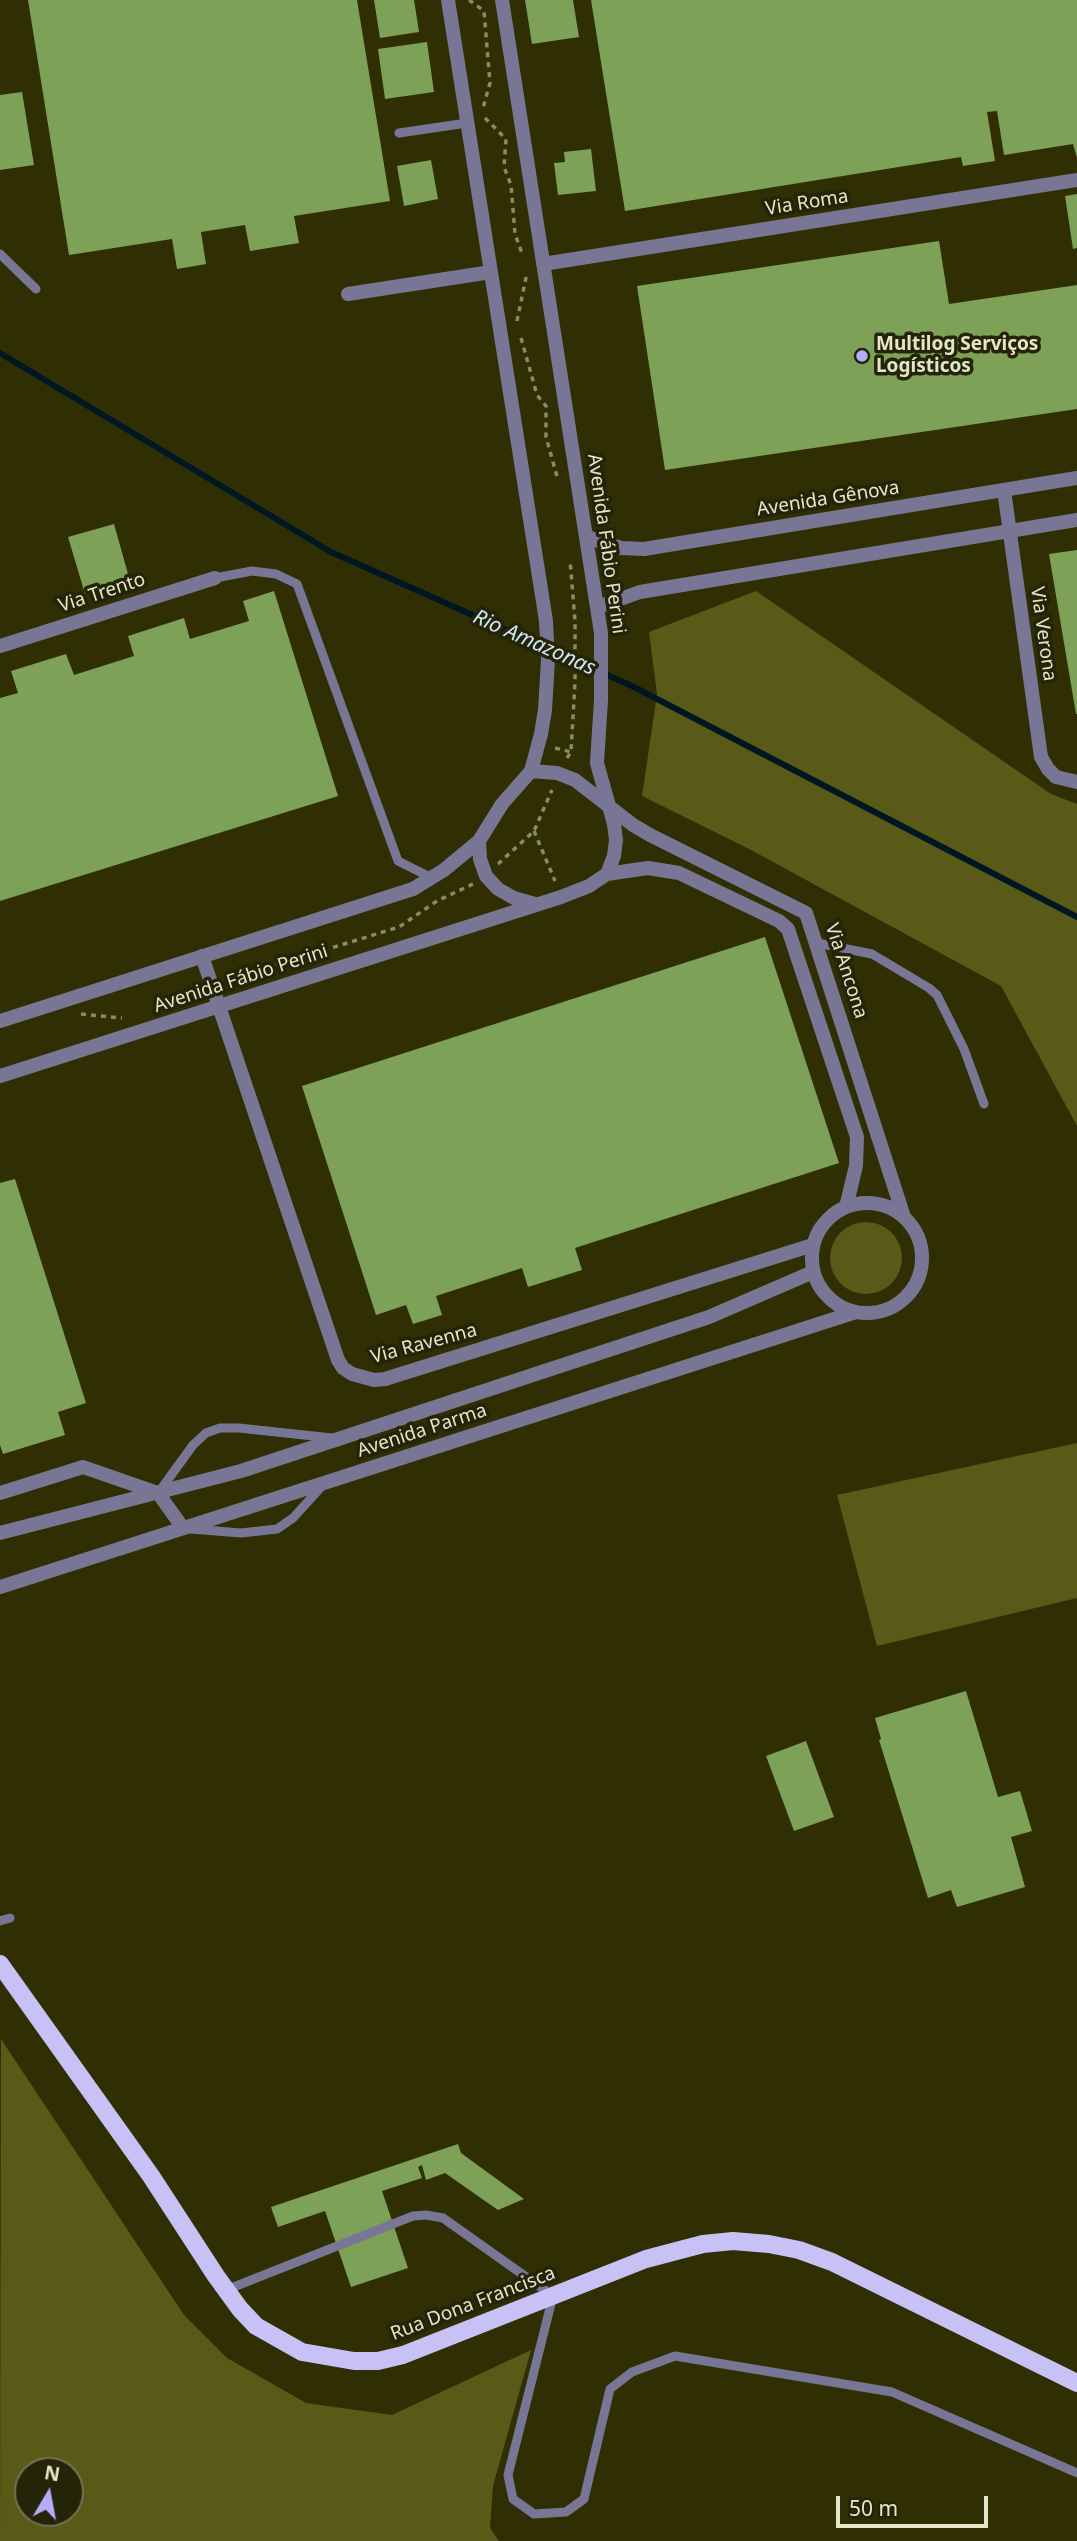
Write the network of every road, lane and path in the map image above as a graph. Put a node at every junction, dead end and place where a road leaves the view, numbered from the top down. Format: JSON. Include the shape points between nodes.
{"nodes":[{"id":1,"x":448,"y":0,"type":"edge"},
{"id":2,"x":469,"y":0,"type":"edge"},
{"id":3,"x":502,"y":0,"type":"edge"},
{"id":4,"x":467,"y":123,"type":"junction"},
{"id":5,"x":399,"y":133,"type":"dead end"},
{"id":6,"x":1077,"y":180,"type":"edge"},
{"id":7,"x":0,"y":254,"type":"edge"},
{"id":8,"x":524,"y":257,"type":"dead end"},
{"id":9,"x":543,"y":264,"type":"junction"},
{"id":10,"x":528,"y":268,"type":"dead end"},
{"id":11,"x":491,"y":272,"type":"junction"},
{"id":12,"x":36,"y":289,"type":"dead end"},
{"id":13,"x":348,"y":294,"type":"dead end"},
{"id":14,"x":517,"y":324,"type":"dead end"},
{"id":15,"x":520,"y":336,"type":"dead end"},
{"id":16,"x":1077,"y":478,"type":"edge"},
{"id":17,"x":561,"y":489,"type":"dead end"},
{"id":18,"x":1004,"y":490,"type":"junction"},
{"id":19,"x":1077,"y":520,"type":"edge"},
{"id":20,"x":1010,"y":531,"type":"junction"},
{"id":21,"x":587,"y":537,"type":"junction"},
{"id":22,"x":570,"y":557,"type":"dead end"},
{"id":23,"x":215,"y":578,"type":"joint"},
{"id":24,"x":598,"y":607,"type":"junction"},
{"id":25,"x":0,"y":646,"type":"edge"},
{"id":26,"x":575,"y":682,"type":"dead end"},
{"id":27,"x":531,"y":771,"type":"junction"},
{"id":28,"x":1077,"y":782,"type":"edge"},
{"id":29,"x":608,"y":806,"type":"junction"},
{"id":30,"x":534,"y":831,"type":"dead end"},
{"id":31,"x":479,"y":841,"type":"junction"},
{"id":32,"x":607,"y":874,"type":"junction"},
{"id":33,"x":432,"y":878,"type":"junction"},
{"id":34,"x":561,"y":897,"type":"junction"},
{"id":35,"x":535,"y":904,"type":"junction"},
{"id":36,"x":817,"y":943,"type":"junction"},
{"id":37,"x":202,"y":956,"type":"junction"},
{"id":38,"x":219,"y":1006,"type":"junction"},
{"id":39,"x":0,"y":1021,"type":"edge"},
{"id":40,"x":0,"y":1076,"type":"edge"},
{"id":41,"x":984,"y":1104,"type":"dead end"},
{"id":42,"x":846,"y":1207,"type":"junction"},
{"id":43,"x":904,"y":1217,"type":"junction"},
{"id":44,"x":813,"y":1245,"type":"junction"},
{"id":45,"x":813,"y":1272,"type":"junction"},
{"id":46,"x":856,"y":1312,"type":"junction"},
{"id":47,"x":337,"y":1439,"type":"junction"},
{"id":48,"x":326,"y":1482,"type":"junction"},
{"id":49,"x":0,"y":1493,"type":"edge"},
{"id":50,"x":158,"y":1493,"type":"junction"},
{"id":51,"x":183,"y":1528,"type":"junction"},
{"id":52,"x":0,"y":1533,"type":"edge"},
{"id":53,"x":0,"y":1587,"type":"edge"},
{"id":54,"x":10,"y":1918,"type":"dead end"},
{"id":55,"x":0,"y":1921,"type":"edge"},
{"id":56,"x":0,"y":1964,"type":"edge"},
{"id":57,"x":226,"y":2290,"type":"junction"},
{"id":58,"x":553,"y":2296,"type":"junction"},
{"id":59,"x":1077,"y":2383,"type":"edge"},
{"id":60,"x":1077,"y":2473,"type":"edge"}],
"edges":[{"from":1,"to":4,"type":"street","name":"Avenida Fábio Perini"},
{"from":2,"to":8,"type":"path","via":[[484,11],[490,83],[481,114],[506,139],[504,167],[511,185],[515,234]]},
{"from":3,"to":9,"type":"street","name":"Avenida Fábio Perini"},
{"from":4,"to":5,"type":"lane"},
{"from":4,"to":11,"type":"street","name":"Avenida Fábio Perini"},
{"from":6,"to":9,"type":"street","name":"Via Roma"},
{"from":7,"to":12,"type":"lane"},
{"from":9,"to":21,"type":"street","name":"Avenida Fábio Perini"},
{"from":10,"to":14,"type":"path"},
{"from":11,"to":13,"type":"street"},
{"from":11,"to":27,"type":"street","name":"Avenida Fábio Perini","via":[[546,621],[545,710]]},
{"from":15,"to":17,"type":"path","via":[[537,395],[547,406],[546,437]]},
{"from":16,"to":18,"type":"street","name":"Avenida Gênova"},
{"from":18,"to":20,"type":"street","name":"Via Verona"},
{"from":18,"to":21,"type":"street","name":"Avenida Gênova","via":[[644,548],[621,548]]},
{"from":19,"to":20,"type":"street"},
{"from":20,"to":24,"type":"street","via":[[640,592]]},
{"from":20,"to":28,"type":"street","name":"Via Verona","via":[[1041,757],[1056,777]]},
{"from":21,"to":24,"type":"street","name":"Avenida Fábio Perini"},
{"from":22,"to":26,"type":"path"},
{"from":23,"to":25,"type":"street","name":"Via Trento"},
{"from":23,"to":33,"type":"lane","via":[[252,571],[276,574],[297,584],[398,861]]},
{"from":24,"to":29,"type":"street","name":"Avenida Fábio Perini","via":[[602,650],[597,763]]},
{"from":27,"to":29,"type":"street","via":[[575,780]]},
{"from":27,"to":31,"type":"street","name":"Avenida Fábio Perini","via":[[502,804]]},
{"from":29,"to":32,"type":"street","name":"Avenida Fábio Perini","via":[[616,840]]},
{"from":29,"to":36,"type":"street","name":"Via Ancona","via":[[650,835],[800,909],[809,919]]},
{"from":30,"to":34,"type":"path"},
{"from":31,"to":33,"type":"street","name":"Avenida Fábio Perini"},
{"from":31,"to":35,"type":"street","via":[[486,876],[506,893]]},
{"from":32,"to":34,"type":"street","name":"Avenida Fábio Perini"},
{"from":32,"to":42,"type":"street","via":[[648,868],[679,873],[788,929],[857,1137],[856,1166]]},
{"from":33,"to":37,"type":"street","name":"Avenida Fábio Perini","via":[[413,889]]},
{"from":34,"to":35,"type":"street","name":"Avenida Fábio Perini"},
{"from":35,"to":38,"type":"street","name":"Avenida Fábio Perini"},
{"from":36,"to":41,"type":"lane","via":[[872,954],[937,995]]},
{"from":36,"to":43,"type":"street","name":"Via Ancona"},
{"from":37,"to":38,"type":"street","name":"Via Ravenna"},
{"from":37,"to":39,"type":"street","name":"Avenida Fábio Perini"},
{"from":38,"to":40,"type":"street","name":"Avenida Fábio Perini"},
{"from":38,"to":44,"type":"street","name":"Via Ravenna","via":[[338,1360],[352,1374],[385,1379]]},
{"from":42,"to":43,"type":"street","via":[[876,1204]]},
{"from":42,"to":44,"type":"street","via":[[831,1215]]},
{"from":43,"to":46,"type":"street","via":[[914,1229],[922,1260],[913,1290],[888,1309]]},
{"from":44,"to":45,"type":"street"},
{"from":45,"to":46,"type":"street","via":[[828,1298]]},
{"from":45,"to":47,"type":"street","name":"Avenida Parma","via":[[709,1317]]},
{"from":46,"to":48,"type":"street","name":"Avenida Parma"},
{"from":47,"to":50,"type":"street","name":"Avenida Parma"},
{"from":47,"to":50,"type":"lane","via":[[220,1428],[193,1445]]},
{"from":48,"to":51,"type":"street","name":"Avenida Parma"},
{"from":48,"to":51,"type":"lane","via":[[277,1529],[241,1533]]},
{"from":49,"to":50,"type":"street","via":[[83,1467]]},
{"from":50,"to":51,"type":"street"},
{"from":50,"to":52,"type":"street","name":"Avenida Parma"},
{"from":51,"to":53,"type":"street","name":"Avenida Parma"},
{"from":54,"to":55,"type":"lane"},
{"from":56,"to":57,"type":"main road","name":"Rua Dona Francisca"},
{"from":57,"to":58,"type":"main road","name":"Rua Dona Francisca","via":[[256,2326],[277,2340],[302,2352],[354,2361],[403,2355]]},
{"from":57,"to":58,"type":"lane","via":[[413,2216],[426,2215],[443,2218]]},
{"from":58,"to":59,"type":"main road","name":"Rua Dona Francisca","via":[[646,2259],[703,2244],[769,2244],[832,2262]]},
{"from":58,"to":60,"type":"lane","via":[[508,2475],[513,2499],[534,2515],[566,2512],[584,2499],[610,2389],[632,2372],[675,2356],[892,2392]]}]}
